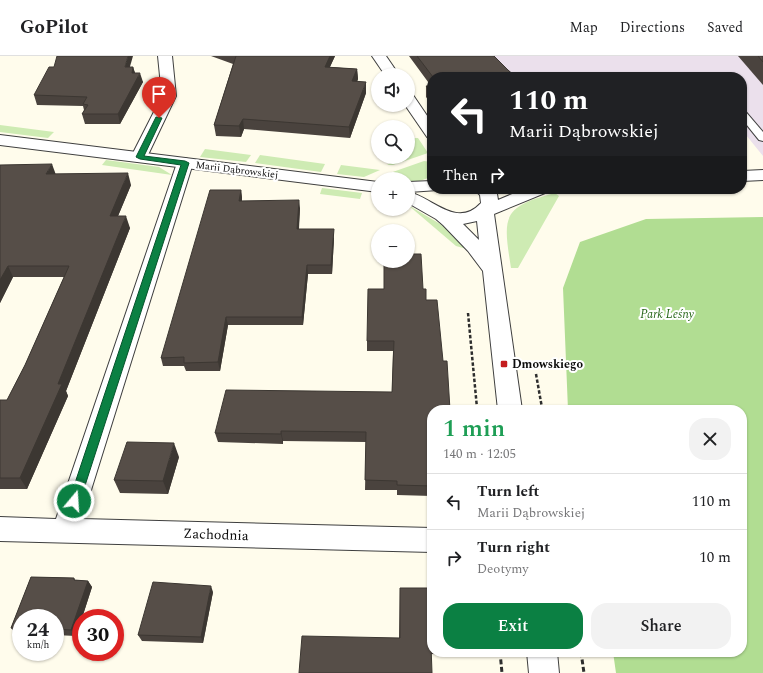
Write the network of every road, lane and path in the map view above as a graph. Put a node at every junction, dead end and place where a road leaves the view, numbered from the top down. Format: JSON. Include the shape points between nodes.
{"nodes":[{"id":1,"x":165,"y":56,"type":"edge"},
{"id":2,"x":379,"y":56,"type":"edge"},
{"id":3,"x":387,"y":68,"type":"edge"},
{"id":4,"x":415,"y":108,"type":"edge"},
{"id":5,"x":747,"y":119,"type":"edge"},
{"id":6,"x":427,"y":126,"type":"edge"},
{"id":7,"x":763,"y":138,"type":"edge"},
{"id":8,"x":0,"y":140,"type":"edge"},
{"id":9,"x":140,"y":157,"type":"junction"},
{"id":10,"x":185,"y":163,"type":"junction"},
{"id":11,"x":747,"y":176,"type":"edge"},
{"id":12,"x":763,"y":176,"type":"edge"},
{"id":13,"x":371,"y":185,"type":"edge"},
{"id":14,"x":415,"y":187,"type":"edge"},
{"id":15,"x":427,"y":187,"type":"edge"},
{"id":16,"x":427,"y":194,"type":"edge"},
{"id":17,"x":488,"y":194,"type":"edge"},
{"id":18,"x":527,"y":194,"type":"edge"},
{"id":19,"x":415,"y":200,"type":"edge"},
{"id":20,"x":436,"y":211,"type":"junction"},
{"id":21,"x":485,"y":211,"type":"junction"},
{"id":22,"x":494,"y":273,"type":"junction"},
{"id":23,"x":468,"y":305,"type":"dead end"},
{"id":24,"x":477,"y":405,"type":"edge"},
{"id":25,"x":509,"y":405,"type":"edge"},
{"id":26,"x":0,"y":529,"type":"edge"},
{"id":27,"x":65,"y":530,"type":"junction"},
{"id":28,"x":427,"y":540,"type":"edge"},
{"id":29,"x":500,"y":657,"type":"edge"},
{"id":30,"x":542,"y":657,"type":"edge"},
{"id":31,"x":582,"y":657,"type":"edge"},
{"id":32,"x":502,"y":673,"type":"edge"},
{"id":33,"x":544,"y":673,"type":"edge"},
{"id":34,"x":584,"y":673,"type":"edge"}],
"edges":[{"from":1,"to":9,"type":"street","via":[[169,96]]},
{"from":2,"to":3,"type":"street"},
{"from":4,"to":6,"type":"street"},
{"from":5,"to":7,"type":"lane"},
{"from":8,"to":9,"type":"street","name":"Marii Dąbrowskiej"},
{"from":9,"to":10,"type":"street","name":"Marii Dąbrowskiej"},
{"from":10,"to":13,"type":"street","name":"Marii Dąbrowskiej"},
{"from":10,"to":27,"type":"street"},
{"from":11,"to":12,"type":"street"},
{"from":14,"to":15,"type":"street"},
{"from":16,"to":20,"type":"street","via":[[426,200]]},
{"from":17,"to":21,"type":"street","via":[[490,204]]},
{"from":18,"to":21,"type":"street"},
{"from":19,"to":20,"type":"street"},
{"from":20,"to":21,"type":"street","via":[[452,218],[477,216]]},
{"from":20,"to":22,"type":"street","via":[[462,232],[481,253]]},
{"from":21,"to":22,"type":"street"},
{"from":22,"to":25,"type":"street"},
{"from":23,"to":24,"type":"path"},
{"from":26,"to":27,"type":"street","name":"Zachodnia"},
{"from":27,"to":28,"type":"street","name":"Zachodnia"},
{"from":29,"to":32,"type":"path"},
{"from":30,"to":33,"type":"street"},
{"from":31,"to":34,"type":"path"}]}
